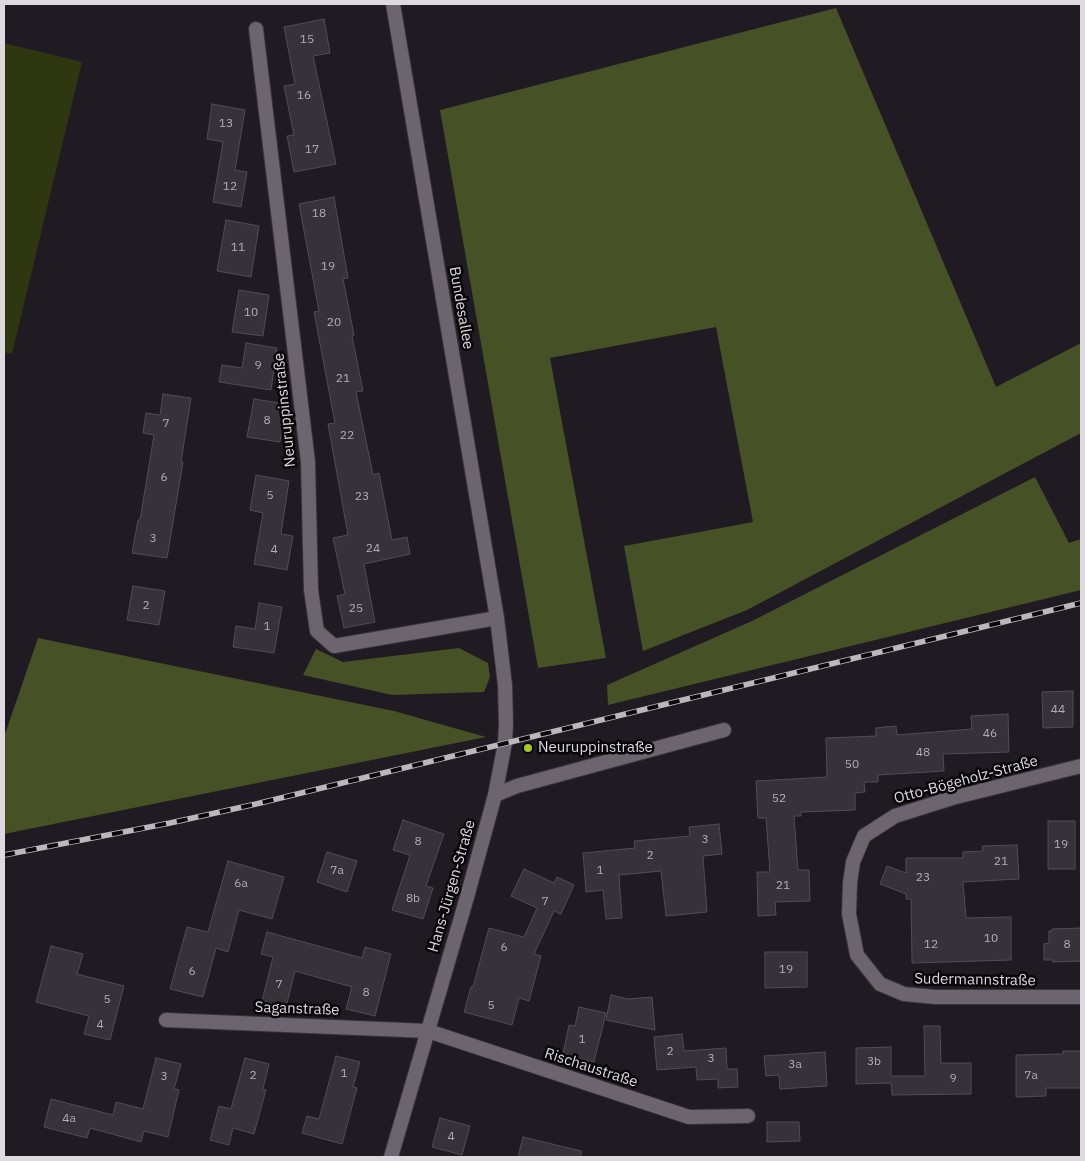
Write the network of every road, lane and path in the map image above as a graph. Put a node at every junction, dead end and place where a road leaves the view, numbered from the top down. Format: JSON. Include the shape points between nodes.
{"nodes":[{"id":1,"x":393,"y":4,"type":"edge"},
{"id":2,"x":256,"y":30,"type":"dead end"},
{"id":3,"x":497,"y":618,"type":"junction"},
{"id":4,"x":724,"y":730,"type":"dead end"},
{"id":5,"x":1081,"y":766,"type":"edge"},
{"id":6,"x":495,"y":795,"type":"junction"},
{"id":7,"x":864,"y":836,"type":"joint"},
{"id":8,"x":1081,"y":997,"type":"edge"},
{"id":9,"x":166,"y":1020,"type":"dead end"},
{"id":10,"x":428,"y":1031,"type":"junction"},
{"id":11,"x":748,"y":1116,"type":"dead end"},
{"id":12,"x":390,"y":1157,"type":"edge"}],
"edges":[{"from":1,"to":3,"type":"street","name":"Bundesallee"},
{"from":2,"to":3,"type":"street","name":"Neuruppinstraße","via":[[308,462],[311,590],[317,631],[334,646]]},
{"from":3,"to":6,"type":"street","name":"Hans-Jürgen-Straße","via":[[506,691],[506,724]]},
{"from":4,"to":6,"type":"street","via":[[517,786]]},
{"from":5,"to":7,"type":"street","name":"Otto-Bögeholz-Straße","via":[[952,798],[895,816]]},
{"from":6,"to":10,"type":"street","name":"Hans-Jürgen-Straße"},
{"from":7,"to":8,"type":"street","name":"Sudermannstraße","via":[[853,862],[849,914],[858,955],[880,984],[904,994],[935,997]]},
{"from":9,"to":10,"type":"street","name":"Saganstraße"},
{"from":10,"to":11,"type":"street","name":"Rischaustraße","via":[[689,1117]]},
{"from":10,"to":12,"type":"street","name":"Hans-Jürgen-Straße"}]}
